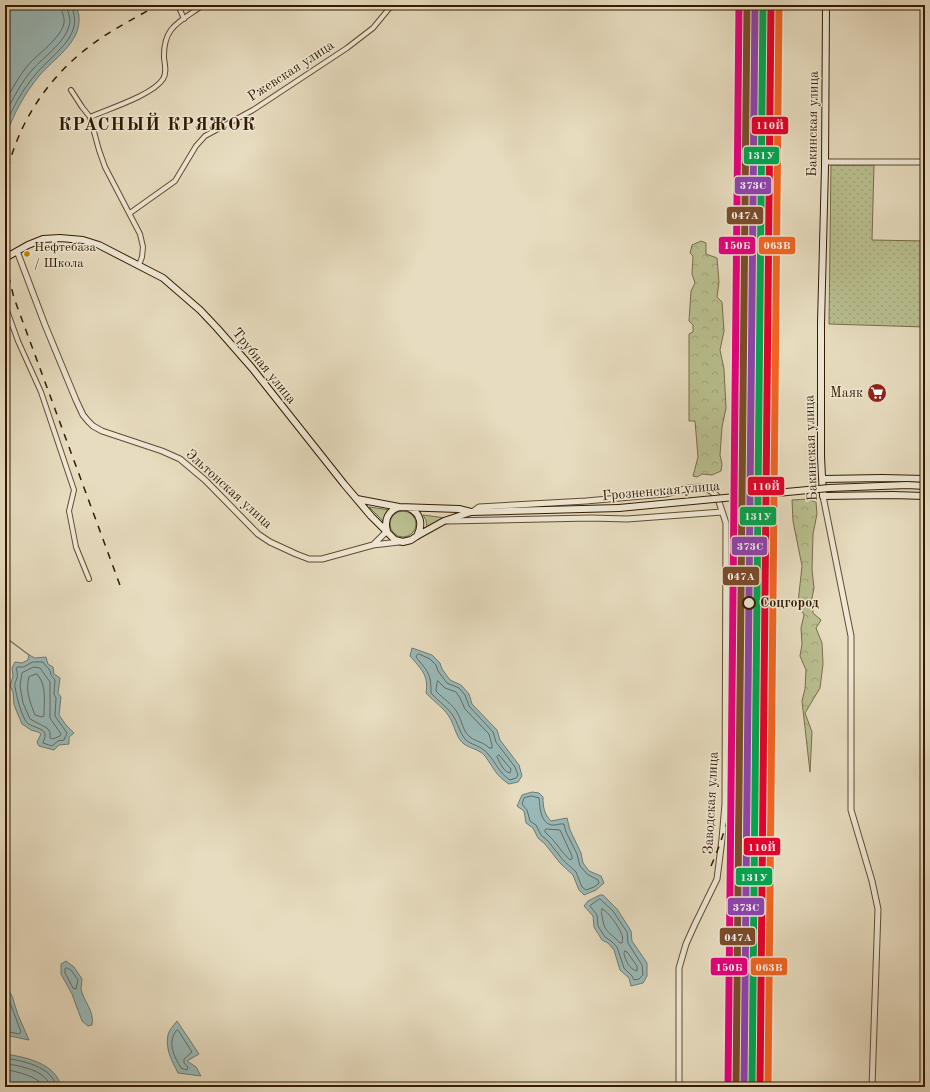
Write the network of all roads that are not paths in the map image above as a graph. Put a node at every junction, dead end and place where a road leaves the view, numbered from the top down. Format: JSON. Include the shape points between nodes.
{"nodes":[{"id":1,"x":178,"y":5,"type":"edge"},
{"id":2,"x":203,"y":5,"type":"edge"},
{"id":3,"x":392,"y":5,"type":"edge"},
{"id":4,"x":826,"y":5,"type":"edge"},
{"id":5,"x":184,"y":19,"type":"junction"},
{"id":6,"x":71,"y":90,"type":"dead end"},
{"id":7,"x":90,"y":117,"type":"junction"},
{"id":8,"x":825,"y":162,"type":"junction"},
{"id":9,"x":925,"y":162,"type":"edge"},
{"id":10,"x":130,"y":213,"type":"junction"},
{"id":11,"x":17,"y":251,"type":"junction"},
{"id":12,"x":5,"y":258,"type":"edge"},
{"id":13,"x":139,"y":265,"type":"junction"},
{"id":14,"x":5,"y":305,"type":"edge"},
{"id":15,"x":925,"y":479,"type":"edge"},
{"id":16,"x":823,"y":480,"type":"junction"},
{"id":17,"x":925,"y":486,"type":"edge"},
{"id":18,"x":853,"y":495,"type":"junction"},
{"id":19,"x":823,"y":496,"type":"junction"},
{"id":20,"x":925,"y":496,"type":"edge"},
{"id":21,"x":357,"y":498,"type":"junction"},
{"id":22,"x":399,"y":507,"type":"junction"},
{"id":23,"x":408,"y":507,"type":"junction"},
{"id":24,"x":471,"y":512,"type":"junction"},
{"id":25,"x":722,"y":512,"type":"junction"},
{"id":26,"x":444,"y":521,"type":"junction"},
{"id":27,"x":387,"y":531,"type":"junction"},
{"id":28,"x":417,"y":536,"type":"junction"},
{"id":29,"x":399,"y":542,"type":"junction"},
{"id":30,"x":373,"y":545,"type":"junction"},
{"id":31,"x":89,"y":579,"type":"dead end"},
{"id":32,"x":679,"y":1087,"type":"edge"},
{"id":33,"x":872,"y":1087,"type":"edge"}],
"edges":[{"from":1,"to":5,"type":"street"},
{"from":2,"to":5,"type":"street"},
{"from":3,"to":10,"type":"street","name":"Ржевская улица","via":[[373,28],[352,44],[253,110],[205,136],[175,181]]},
{"from":4,"to":8,"type":"main road","name":"Бакинская улица"},
{"from":5,"to":7,"type":"street","via":[[166,36],[165,74],[158,85]]},
{"from":6,"to":7,"type":"street"},
{"from":7,"to":10,"type":"street","via":[[102,159]]},
{"from":8,"to":9,"type":"street"},
{"from":8,"to":16,"type":"main road","name":"Бакинская улица","via":[[821,323]]},
{"from":10,"to":13,"type":"street","via":[[142,239]]},
{"from":11,"to":12,"type":"main road","name":"Трубная улица"},
{"from":11,"to":13,"type":"main road","name":"Трубная улица","via":[[43,239],[66,238],[99,244]]},
{"from":11,"to":30,"type":"street","name":"Эльтонская улица","via":[[66,379],[83,415],[93,426],[180,459],[205,480],[258,534],[296,554],[322,559]]},
{"from":13,"to":21,"type":"main road","name":"Трубная улица","via":[[162,278],[217,328]]},
{"from":14,"to":31,"type":"street","via":[[41,392],[74,490],[69,511],[76,547]]},
{"from":15,"to":16,"type":"main road"},
{"from":16,"to":18,"type":"main road"},
{"from":16,"to":19,"type":"main road","name":"Бакинская улица"},
{"from":17,"to":24,"type":"main road","name":"Грозненская улица","bridge":true,"via":[[829,488],[619,508]]},
{"from":18,"to":19,"type":"main road"},
{"from":18,"to":20,"type":"main road"},
{"from":19,"to":33,"type":"street","name":"Бакинская улица","via":[[851,636],[851,810],[878,909]]},
{"from":21,"to":22,"type":"main road"},
{"from":21,"to":27,"type":"main road","name":"Трубная улица"},
{"from":22,"to":23,"type":"main road"},
{"from":22,"to":27,"type":"main road","via":[[388,515],[385,523]]},
{"from":23,"to":24,"type":"main road","via":[[459,509]]},
{"from":23,"to":28,"type":"main road","via":[[420,518]]},
{"from":24,"to":25,"type":"street","name":"Заводская улица","via":[[479,507],[665,494],[701,487],[711,490],[717,496]]},
{"from":24,"to":26,"type":"main road"},
{"from":25,"to":26,"type":"street","via":[[627,519]]},
{"from":25,"to":32,"type":"street","name":"Заводская улица","via":[[726,523],[723,825],[717,879],[694,924],[679,968]]},
{"from":26,"to":28,"type":"main road"},
{"from":27,"to":29,"type":"main road","via":[[391,538]]},
{"from":27,"to":30,"type":"street"},
{"from":28,"to":29,"type":"main road","via":[[407,542]]},
{"from":29,"to":30,"type":"street","name":"Эльтонская улица"}]}
